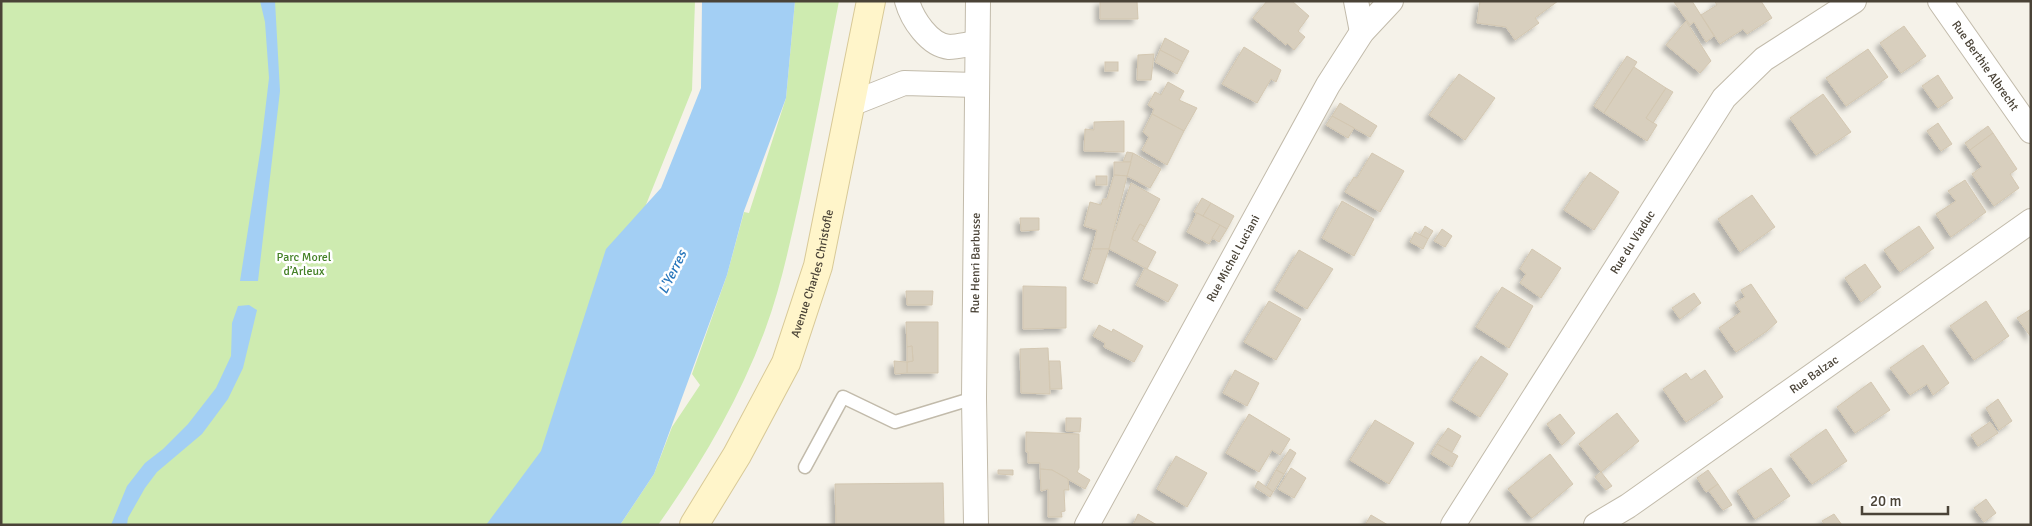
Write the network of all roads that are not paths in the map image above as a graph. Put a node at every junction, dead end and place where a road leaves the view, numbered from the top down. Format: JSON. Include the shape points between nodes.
{"nodes":[{"id":1,"x":871,"y":1,"type":"edge"},
{"id":2,"x":907,"y":1,"type":"edge"},
{"id":3,"x":978,"y":1,"type":"edge"},
{"id":4,"x":1356,"y":1,"type":"edge"},
{"id":5,"x":1391,"y":1,"type":"edge"},
{"id":6,"x":1854,"y":1,"type":"edge"},
{"id":7,"x":1940,"y":1,"type":"edge"},
{"id":8,"x":1362,"y":32,"type":"junction"},
{"id":9,"x":977,"y":44,"type":"junction"},
{"id":10,"x":976,"y":85,"type":"junction"},
{"id":11,"x":851,"y":104,"type":"junction"},
{"id":12,"x":2031,"y":131,"type":"edge"},
{"id":13,"x":2031,"y":221,"type":"edge"},
{"id":14,"x":974,"y":398,"type":"junction"},
{"id":15,"x":804,"y":467,"type":"dead end"},
{"id":16,"x":694,"y":525,"type":"edge"},
{"id":17,"x":976,"y":525,"type":"edge"},
{"id":18,"x":1087,"y":525,"type":"edge"},
{"id":19,"x":1453,"y":525,"type":"edge"},
{"id":20,"x":1596,"y":525,"type":"edge"}],
"edges":[{"from":1,"to":11,"type":"main road","name":"Avenue Charles Christofle"},
{"from":2,"to":9,"type":"street","via":[[918,23],[934,42],[948,47]]},
{"from":3,"to":9,"type":"street","name":"Rue Henri Barbusse"},
{"from":4,"to":8,"type":"street"},
{"from":5,"to":8,"type":"street","name":"Rue Michel Luciani"},
{"from":6,"to":19,"type":"street","name":"Rue du Viaduc","via":[[1764,59],[1724,98]]},
{"from":7,"to":12,"type":"street","name":"Rue Berthie Albrecht"},
{"from":8,"to":18,"type":"street","name":"Rue Michel Luciani","via":[[1328,85]]},
{"from":9,"to":10,"type":"street","name":"Rue Henri Barbusse"},
{"from":10,"to":11,"type":"street","via":[[904,83]]},
{"from":10,"to":14,"type":"street","name":"Rue Henri Barbusse"},
{"from":11,"to":16,"type":"main road","name":"Avenue Charles Christofle","via":[[818,266],[786,363],[737,455]]},
{"from":13,"to":20,"type":"street","name":"Rue Balzac","via":[[1628,506]]},
{"from":14,"to":15,"type":"lane","via":[[895,422],[843,397]]},
{"from":14,"to":17,"type":"street","name":"Rue Henri Barbusse"}]}
